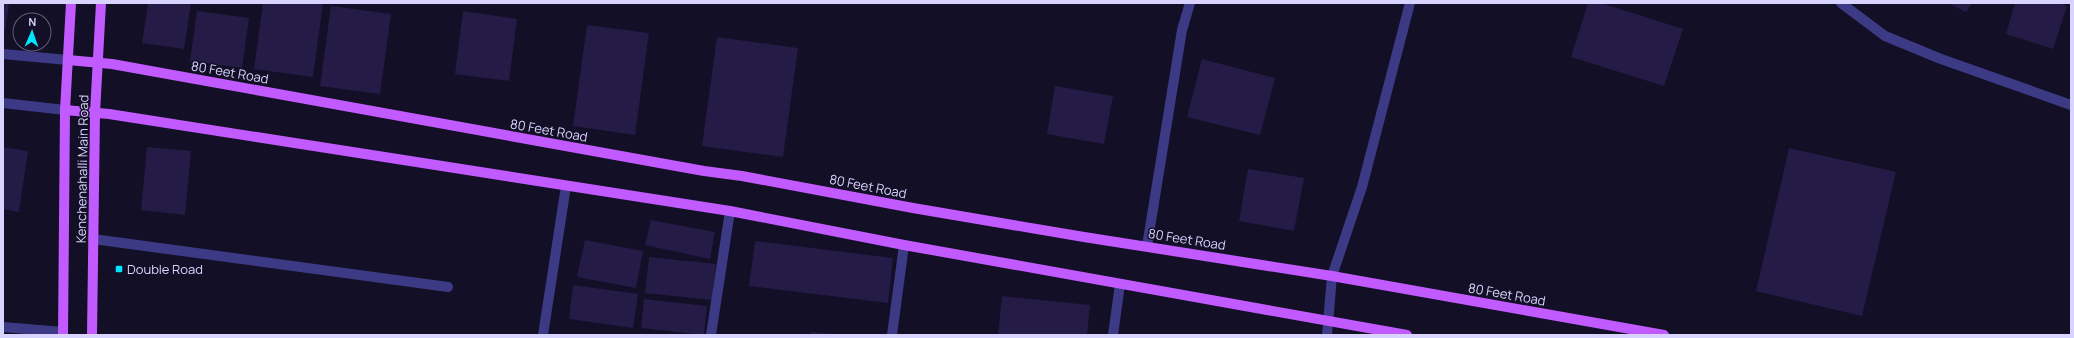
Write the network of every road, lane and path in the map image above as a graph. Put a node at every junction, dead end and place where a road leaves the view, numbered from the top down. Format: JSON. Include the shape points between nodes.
{"nodes":[{"id":1,"x":71,"y":3,"type":"edge"},
{"id":2,"x":101,"y":3,"type":"edge"},
{"id":3,"x":1190,"y":3,"type":"edge"},
{"id":4,"x":1410,"y":3,"type":"edge"},
{"id":5,"x":1841,"y":3,"type":"edge"},
{"id":6,"x":3,"y":54,"type":"edge"},
{"id":7,"x":68,"y":60,"type":"junction"},
{"id":8,"x":97,"y":63,"type":"junction"},
{"id":9,"x":3,"y":103,"type":"edge"},
{"id":10,"x":2071,"y":105,"type":"edge"},
{"id":11,"x":65,"y":110,"type":"junction"},
{"id":12,"x":95,"y":113,"type":"junction"},
{"id":13,"x":566,"y":186,"type":"junction"},
{"id":14,"x":730,"y":211,"type":"junction"},
{"id":15,"x":93,"y":239,"type":"junction"},
{"id":16,"x":904,"y":244,"type":"junction"},
{"id":17,"x":1147,"y":246,"type":"junction"},
{"id":18,"x":1332,"y":276,"type":"junction"},
{"id":19,"x":1120,"y":284,"type":"junction"},
{"id":20,"x":448,"y":286,"type":"dead end"},
{"id":21,"x":1328,"y":320,"type":"junction"},
{"id":22,"x":3,"y":327,"type":"edge"},
{"id":23,"x":63,"y":334,"type":"edge"},
{"id":24,"x":92,"y":335,"type":"edge"},
{"id":25,"x":542,"y":335,"type":"edge"},
{"id":26,"x":710,"y":335,"type":"edge"},
{"id":27,"x":892,"y":335,"type":"edge"},
{"id":28,"x":1113,"y":335,"type":"edge"},
{"id":29,"x":1327,"y":335,"type":"edge"},
{"id":30,"x":1406,"y":335,"type":"edge"},
{"id":31,"x":1664,"y":335,"type":"edge"}],
"edges":[{"from":1,"to":7,"type":"main road","name":"Kenchenahalli Main Road"},
{"from":2,"to":8,"type":"main road","name":"Kenchenahalli Main Road"},
{"from":3,"to":17,"type":"street","via":[[1182,30]]},
{"from":4,"to":18,"type":"street","via":[[1362,187]]},
{"from":5,"to":10,"type":"street","via":[[1884,36]]},
{"from":6,"to":7,"type":"street"},
{"from":7,"to":8,"type":"main road","name":"80 Feet Road"},
{"from":7,"to":11,"type":"main road","name":"Kenchenahalli Main Road"},
{"from":8,"to":12,"type":"main road","name":"Kenchenahalli Main Road"},
{"from":8,"to":17,"type":"main road","name":"80 Feet Road","via":[[913,208]]},
{"from":9,"to":11,"type":"street"},
{"from":11,"to":12,"type":"main road"},
{"from":11,"to":23,"type":"main road","name":"Kenchenahalli Main Road"},
{"from":12,"to":13,"type":"main road"},
{"from":12,"to":15,"type":"main road","name":"Kenchenahalli Main Road"},
{"from":13,"to":14,"type":"main road"},
{"from":13,"to":25,"type":"street"},
{"from":14,"to":16,"type":"main road"},
{"from":14,"to":26,"type":"street"},
{"from":15,"to":20,"type":"street"},
{"from":15,"to":24,"type":"main road","name":"Kenchenahalli Main Road"},
{"from":16,"to":19,"type":"main road"},
{"from":16,"to":27,"type":"street"},
{"from":17,"to":18,"type":"main road","name":"80 Feet Road"},
{"from":18,"to":21,"type":"street"},
{"from":18,"to":31,"type":"main road","name":"80 Feet Road"},
{"from":19,"to":21,"type":"main road"},
{"from":19,"to":28,"type":"street"},
{"from":21,"to":29,"type":"street"},
{"from":21,"to":30,"type":"main road"},
{"from":22,"to":23,"type":"street"}]}
